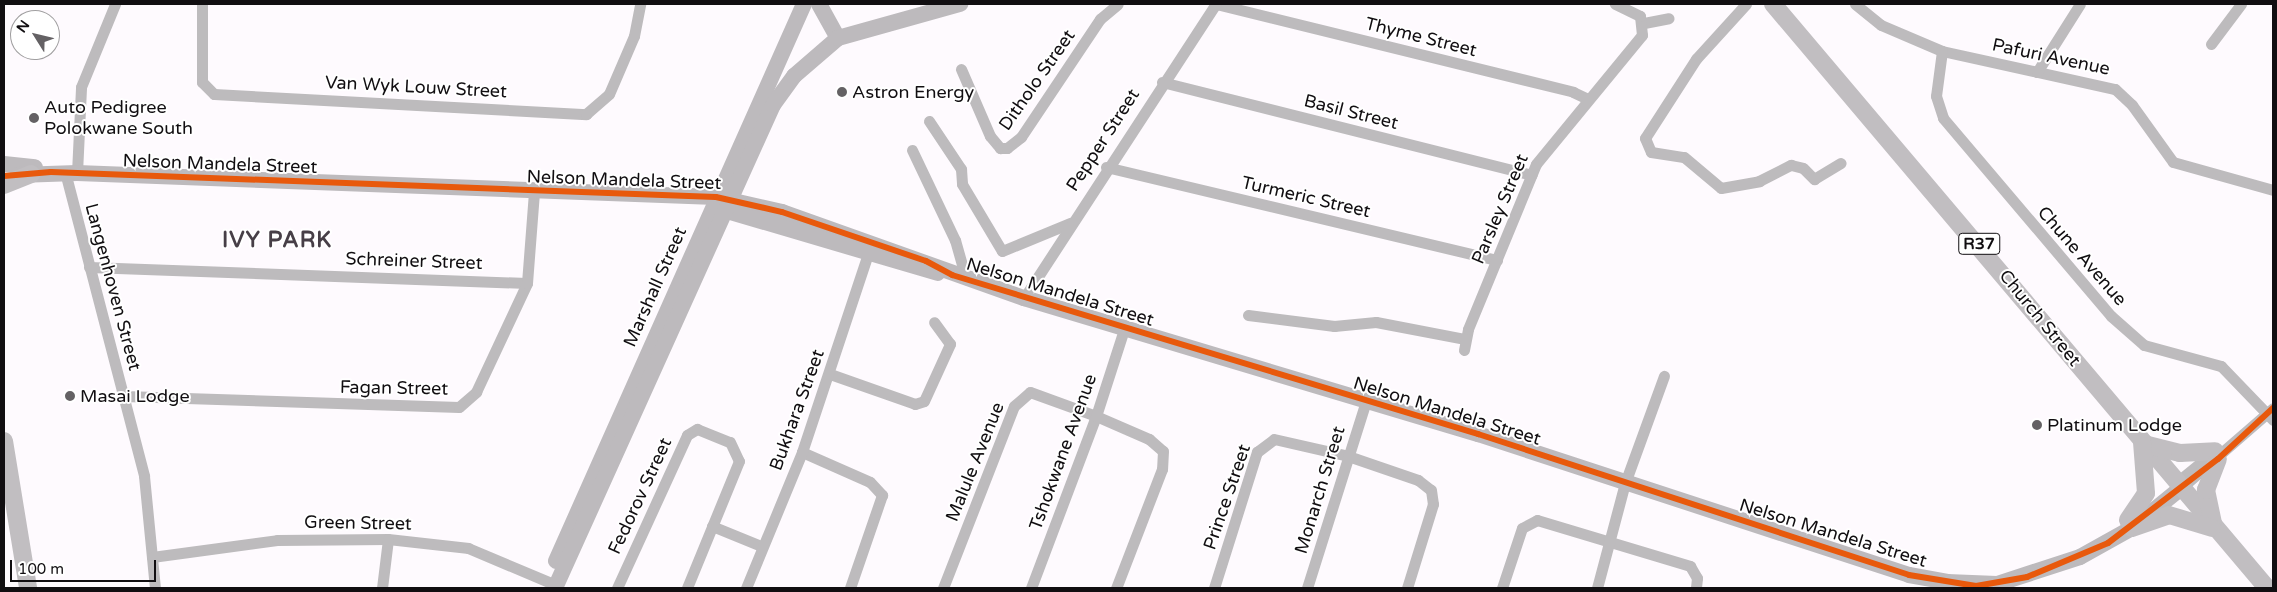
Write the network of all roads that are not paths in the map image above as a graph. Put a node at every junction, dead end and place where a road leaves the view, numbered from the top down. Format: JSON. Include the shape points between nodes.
{"nodes":[{"id":1,"x":115,"y":4,"type":"edge"},
{"id":2,"x":202,"y":4,"type":"edge"},
{"id":3,"x":640,"y":4,"type":"edge"},
{"id":4,"x":804,"y":4,"type":"edge"},
{"id":5,"x":819,"y":4,"type":"edge"},
{"id":6,"x":960,"y":4,"type":"edge"},
{"id":7,"x":1118,"y":4,"type":"edge"},
{"id":8,"x":1216,"y":4,"type":"edge"},
{"id":9,"x":1615,"y":4,"type":"edge"},
{"id":10,"x":1746,"y":4,"type":"edge"},
{"id":11,"x":1773,"y":4,"type":"edge"},
{"id":12,"x":1855,"y":4,"type":"edge"},
{"id":13,"x":2080,"y":4,"type":"edge"},
{"id":14,"x":2241,"y":4,"type":"edge"},
{"id":15,"x":1669,"y":18,"type":"dead end"},
{"id":16,"x":1644,"y":23,"type":"junction"},
{"id":17,"x":838,"y":38,"type":"junction"},
{"id":18,"x":2211,"y":44,"type":"dead end"},
{"id":19,"x":1942,"y":51,"type":"junction"},
{"id":20,"x":961,"y":69,"type":"dead end"},
{"id":21,"x":2037,"y":72,"type":"junction"},
{"id":22,"x":1162,"y":82,"type":"junction"},
{"id":23,"x":1588,"y":99,"type":"junction"},
{"id":24,"x":929,"y":121,"type":"dead end"},
{"id":25,"x":912,"y":150,"type":"dead end"},
{"id":26,"x":1841,"y":163,"type":"dead end"},
{"id":27,"x":4,"y":164,"type":"edge"},
{"id":28,"x":1106,"y":168,"type":"junction"},
{"id":29,"x":64,"y":172,"type":"junction"},
{"id":30,"x":30,"y":174,"type":"junction"},
{"id":31,"x":4,"y":176,"type":"edge"},
{"id":32,"x":1531,"y":176,"type":"junction"},
{"id":33,"x":4,"y":185,"type":"edge"},
{"id":34,"x":2273,"y":190,"type":"edge"},
{"id":35,"x":534,"y":192,"type":"junction"},
{"id":36,"x":721,"y":203,"type":"junction"},
{"id":37,"x":1070,"y":223,"type":"junction"},
{"id":38,"x":870,"y":248,"type":"junction"},
{"id":39,"x":1497,"y":260,"type":"junction"},
{"id":40,"x":89,"y":267,"type":"junction"},
{"id":41,"x":959,"y":277,"type":"junction"},
{"id":42,"x":527,"y":283,"type":"junction"},
{"id":43,"x":1024,"y":298,"type":"junction"},
{"id":44,"x":1248,"y":315,"type":"dead end"},
{"id":45,"x":934,"y":322,"type":"dead end"},
{"id":46,"x":1125,"y":326,"type":"junction"},
{"id":47,"x":830,"y":374,"type":"junction"},
{"id":48,"x":1664,"y":376,"type":"dead end"},
{"id":49,"x":124,"y":396,"type":"junction"},
{"id":50,"x":1366,"y":401,"type":"junction"},
{"id":51,"x":2271,"y":414,"type":"edge"},
{"id":52,"x":1096,"y":416,"type":"junction"},
{"id":53,"x":4,"y":441,"type":"edge"},
{"id":54,"x":2143,"y":442,"type":"junction"},
{"id":55,"x":802,"y":452,"type":"junction"},
{"id":56,"x":2217,"y":455,"type":"junction"},
{"id":57,"x":1348,"y":456,"type":"junction"},
{"id":58,"x":1626,"y":483,"type":"junction"},
{"id":59,"x":2179,"y":485,"type":"junction"},
{"id":60,"x":10,"y":500,"type":"edge"},
{"id":61,"x":2130,"y":524,"type":"junction"},
{"id":62,"x":712,"y":526,"type":"junction"},
{"id":63,"x":2215,"y":530,"type":"junction"},
{"id":64,"x":388,"y":539,"type":"junction"},
{"id":65,"x":1612,"y":539,"type":"junction"},
{"id":66,"x":762,"y":546,"type":"junction"},
{"id":67,"x":152,"y":557,"type":"junction"},
{"id":68,"x":551,"y":586,"type":"edge"},
{"id":69,"x":28,"y":588,"type":"edge"},
{"id":70,"x":155,"y":588,"type":"edge"},
{"id":71,"x":382,"y":588,"type":"edge"},
{"id":72,"x":617,"y":588,"type":"edge"},
{"id":73,"x":687,"y":588,"type":"edge"},
{"id":74,"x":746,"y":588,"type":"edge"},
{"id":75,"x":850,"y":588,"type":"edge"},
{"id":76,"x":944,"y":588,"type":"edge"},
{"id":77,"x":1031,"y":588,"type":"edge"},
{"id":78,"x":1116,"y":588,"type":"edge"},
{"id":79,"x":1214,"y":588,"type":"edge"},
{"id":80,"x":1307,"y":588,"type":"edge"},
{"id":81,"x":1407,"y":588,"type":"edge"},
{"id":82,"x":1502,"y":588,"type":"edge"},
{"id":83,"x":1597,"y":588,"type":"edge"},
{"id":84,"x":1696,"y":588,"type":"edge"},
{"id":85,"x":2267,"y":588,"type":"edge"}],
"edges":[{"from":1,"to":29,"type":"street","name":"Langenhoven Street","via":[[81,87]]},
{"from":2,"to":3,"type":"street","name":"Van Wyk Louw Street","via":[[202,82],[214,94],[586,114],[609,94],[634,36]]},
{"from":4,"to":36,"type":"street","name":"Marshall Street"},
{"from":5,"to":17,"type":"street"},
{"from":6,"to":17,"type":"street"},
{"from":7,"to":20,"type":"street","name":"Ditholo Street","via":[[1100,19],[1021,137],[1007,148],[1000,148],[990,136]]},
{"from":8,"to":22,"type":"street","name":"Pepper Street"},
{"from":8,"to":23,"type":"street","name":"Thyme Street","via":[[1573,92]]},
{"from":9,"to":16,"type":"street","via":[[1636,11]]},
{"from":10,"to":26,"type":"street","via":[[1696,59],[1655,122],[1645,138],[1651,152],[1684,157],[1721,188],[1759,181],[1791,165],[1803,168],[1814,179]]},
{"from":11,"to":54,"type":"main road","name":"Church Street","number":"R37"},
{"from":12,"to":19,"type":"street","name":"Pafuri Avenue","via":[[1881,24]]},
{"from":13,"to":21,"type":"street"},
{"from":14,"to":18,"type":"street"},
{"from":15,"to":16,"type":"street"},
{"from":16,"to":23,"type":"street","name":"Parsley Street","via":[[1632,50]]},
{"from":17,"to":36,"type":"street","via":[[794,76],[773,105]]},
{"from":19,"to":21,"type":"street","name":"Pafuri Avenue"},
{"from":19,"to":51,"type":"street","name":"Chune Avenue","via":[[1936,96],[1943,118],[2111,316],[2144,345],[2221,366]]},
{"from":21,"to":34,"type":"street","name":"Pafuri Avenue","via":[[2120,93],[2164,154],[2179,166]]},
{"from":22,"to":28,"type":"street","name":"Pepper Street"},
{"from":22,"to":32,"type":"street","name":"Basil Street"},
{"from":23,"to":32,"type":"street","name":"Parsley Street"},
{"from":24,"to":37,"type":"street","via":[[961,169],[962,184],[1002,251]]},
{"from":25,"to":41,"type":"street","via":[[954,240]]},
{"from":27,"to":29,"type":"street","name":"Nelson Mandela Street"},
{"from":28,"to":37,"type":"street","name":"Pepper Street"},
{"from":28,"to":39,"type":"street","name":"Turmeric Street"},
{"from":29,"to":30,"type":"street","name":"Nelson Mandela Street"},
{"from":29,"to":35,"type":"street","name":"Nelson Mandela Street"},
{"from":29,"to":40,"type":"street","name":"Langenhoven Street"},
{"from":30,"to":31,"type":"street","name":"Nelson Mandela Street"},
{"from":30,"to":33,"type":"main road"},
{"from":32,"to":39,"type":"street","name":"Parsley Street"},
{"from":35,"to":36,"type":"street","name":"Nelson Mandela Street","via":[[698,198]]},
{"from":35,"to":42,"type":"street","name":"Fagan Street"},
{"from":36,"to":38,"type":"street","name":"Nelson Mandela Street"},
{"from":36,"to":68,"type":"street","name":"Marshall Street"},
{"from":37,"to":43,"type":"street","name":"Pepper Street"},
{"from":38,"to":41,"type":"street","name":"Nelson Mandela Street"},
{"from":38,"to":47,"type":"street","name":"Bukhara Street"},
{"from":39,"to":44,"type":"street","name":"Parsley Street","via":[[1464,345],[1376,322],[1334,326]]},
{"from":40,"to":42,"type":"street","name":"Schreiner Street"},
{"from":40,"to":49,"type":"street","name":"Langenhoven Street"},
{"from":41,"to":43,"type":"street","name":"Nelson Mandela Street"},
{"from":42,"to":49,"type":"street","name":"Fagan Street","via":[[476,392],[459,407]]},
{"from":43,"to":46,"type":"street","name":"Nelson Mandela Street"},
{"from":45,"to":47,"type":"street","via":[[950,344],[924,401],[915,404]]},
{"from":46,"to":50,"type":"street","name":"Nelson Mandela Street"},
{"from":46,"to":52,"type":"street","name":"Tshokwane Avenue"},
{"from":47,"to":55,"type":"street","name":"Bukhara Street"},
{"from":48,"to":58,"type":"street"},
{"from":49,"to":67,"type":"street","name":"Langenhoven Street","via":[[144,476]]},
{"from":50,"to":57,"type":"street","name":"Monarch Street"},
{"from":50,"to":58,"type":"street","name":"Nelson Mandela Street"},
{"from":51,"to":56,"type":"street"},
{"from":52,"to":76,"type":"street","name":"Malule Avenue","via":[[1040,393],[1020,397]]},
{"from":52,"to":77,"type":"street","name":"Tshokwane Avenue"},
{"from":52,"to":78,"type":"street","via":[[1150,439],[1165,456]]},
{"from":53,"to":60,"type":"main road"},
{"from":54,"to":56,"type":"main road","via":[[2180,453]]},
{"from":54,"to":59,"type":"main road","name":"Church Street","number":"R37"},
{"from":54,"to":61,"type":"main road","via":[[2146,493]]},
{"from":55,"to":66,"type":"street","name":"Bukhara Street"},
{"from":55,"to":75,"type":"street","via":[[870,482],[882,495]]},
{"from":56,"to":59,"type":"street"},
{"from":56,"to":63,"type":"main road","via":[[2206,498]]},
{"from":57,"to":79,"type":"street","name":"Prince Street","via":[[1274,439],[1263,443]]},
{"from":57,"to":80,"type":"street","name":"Monarch Street"},
{"from":57,"to":81,"type":"street","via":[[1418,480],[1430,490],[1433,504]]},
{"from":58,"to":61,"type":"street","name":"Nelson Mandela Street","via":[[1909,575],[1947,582],[1997,584],[2080,558]]},
{"from":58,"to":65,"type":"street"},
{"from":59,"to":61,"type":"street","name":"Nelson Mandela Street"},
{"from":59,"to":63,"type":"main road","name":"Church Street","number":"R37"},
{"from":60,"to":69,"type":"main road"},
{"from":61,"to":63,"type":"main road","via":[[2169,515]]},
{"from":62,"to":66,"type":"street"},
{"from":62,"to":72,"type":"street","name":"Fedorov Street","via":[[739,461],[730,442],[698,428],[687,435]]},
{"from":62,"to":73,"type":"street","name":"Fedorov Street"},
{"from":63,"to":85,"type":"main road","name":"Church Street","number":"R37"},
{"from":64,"to":67,"type":"street","name":"Green Street","via":[[277,540]]},
{"from":64,"to":68,"type":"street","name":"Green Street","via":[[468,548]]},
{"from":64,"to":71,"type":"street"},
{"from":65,"to":82,"type":"street","via":[[1538,520],[1528,522],[1518,539]]},
{"from":65,"to":83,"type":"street"},
{"from":65,"to":84,"type":"street","via":[[1690,566],[1697,578]]},
{"from":66,"to":74,"type":"street","name":"Bukhara Street"},
{"from":67,"to":70,"type":"street","name":"Langenhoven Street"}]}
